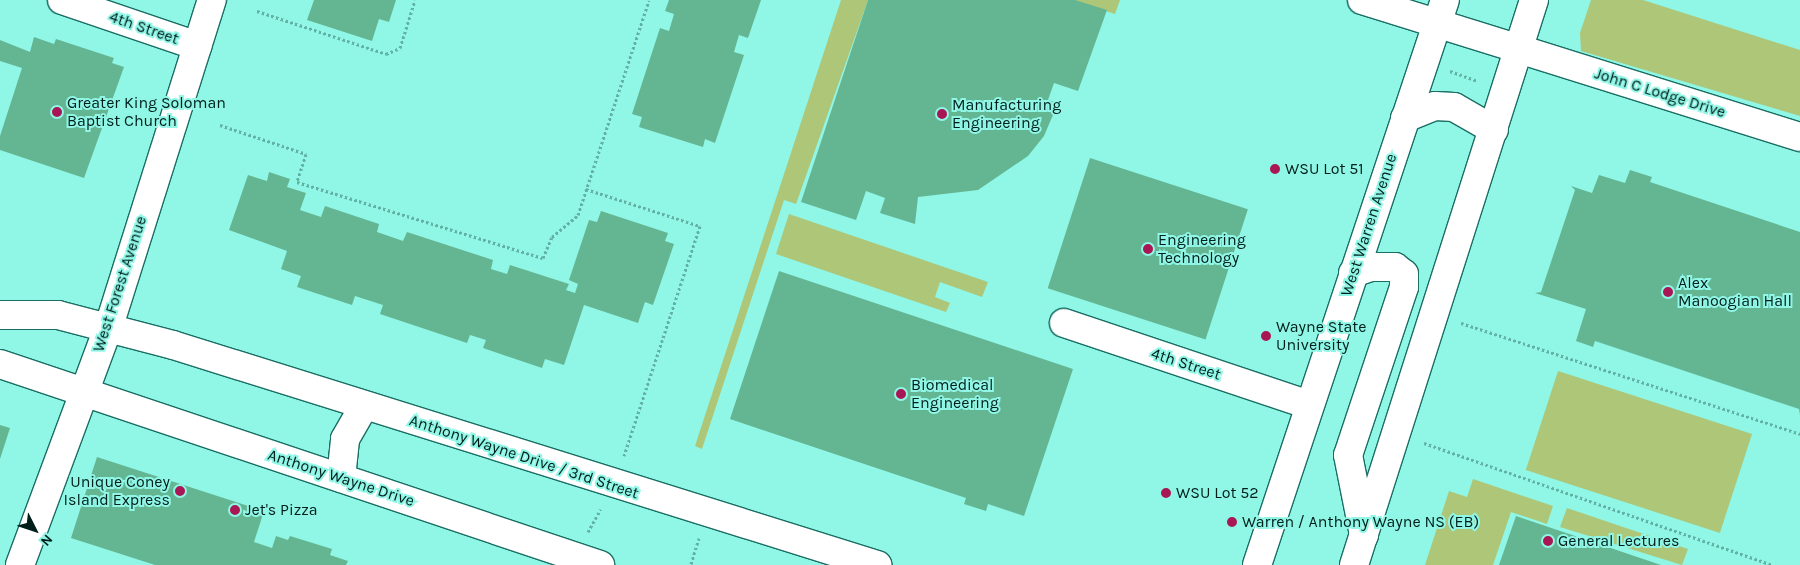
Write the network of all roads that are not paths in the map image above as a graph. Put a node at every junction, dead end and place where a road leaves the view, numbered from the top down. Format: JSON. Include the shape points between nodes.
{"nodes":[{"id":1,"x":62,"y":0,"type":"edge"},
{"id":2,"x":212,"y":0,"type":"edge"},
{"id":3,"x":1362,"y":0,"type":"edge"},
{"id":4,"x":1534,"y":0,"type":"edge"},
{"id":5,"x":1440,"y":12,"type":"edge"},
{"id":6,"x":197,"y":46,"type":"junction"},
{"id":7,"x":1519,"y":49,"type":"junction"},
{"id":8,"x":1405,"y":118,"type":"junction"},
{"id":9,"x":1494,"y":130,"type":"junction"},
{"id":10,"x":1800,"y":138,"type":"edge"},
{"id":11,"x":1353,"y":273,"type":"junction"},
{"id":12,"x":0,"y":315,"type":"edge"},
{"id":13,"x":1064,"y":323,"type":"dead end"},
{"id":14,"x":109,"y":326,"type":"junction"},
{"id":15,"x":0,"y":364,"type":"edge"},
{"id":16,"x":81,"y":392,"type":"junction"},
{"id":17,"x":1309,"y":405,"type":"junction"},
{"id":18,"x":364,"y":406,"type":"junction"},
{"id":19,"x":341,"y":478,"type":"junction"},
{"id":20,"x":1364,"y":536,"type":"junction"},
{"id":21,"x":20,"y":565,"type":"edge"},
{"id":22,"x":600,"y":565,"type":"edge"},
{"id":23,"x":877,"y":565,"type":"edge"},
{"id":24,"x":1257,"y":565,"type":"edge"},
{"id":25,"x":1354,"y":565,"type":"edge"}],
"edges":[{"from":1,"to":6,"type":"street","name":"4th Street"},
{"from":2,"to":6,"type":"street","name":"West Forest Avenue"},
{"from":3,"to":5,"type":"street"},
{"from":4,"to":7,"type":"street"},
{"from":5,"to":7,"type":"street","name":"John C Lodge Drive"},
{"from":5,"to":8,"type":"street","name":"West Warren Avenue"},
{"from":6,"to":14,"type":"street","name":"West Forest Avenue"},
{"from":7,"to":9,"type":"street"},
{"from":7,"to":10,"type":"street","name":"John C Lodge Drive"},
{"from":8,"to":9,"type":"street","via":[[1435,106],[1454,107]]},
{"from":8,"to":11,"type":"street","name":"West Warren Avenue"},
{"from":9,"to":20,"type":"street"},
{"from":11,"to":17,"type":"street","name":"West Warren Avenue"},
{"from":11,"to":20,"type":"street","via":[[1370,267],[1395,267],[1404,274],[1404,287],[1348,455]]},
{"from":12,"to":14,"type":"street","name":"Anthony Wayne Drive / 3rd Street","via":[[58,315]]},
{"from":13,"to":17,"type":"street","name":"4th Street"},
{"from":14,"to":16,"type":"street","name":"West Forest Avenue"},
{"from":14,"to":18,"type":"street","name":"Anthony Wayne Drive / 3rd Street"},
{"from":15,"to":16,"type":"street","name":"Anthony Wayne Drive"},
{"from":16,"to":19,"type":"street","name":"Anthony Wayne Drive"},
{"from":16,"to":21,"type":"street","name":"West Forest Avenue"},
{"from":17,"to":24,"type":"street","name":"West Warren Avenue"},
{"from":18,"to":19,"type":"street","via":[[345,439]]},
{"from":18,"to":23,"type":"street","name":"Anthony Wayne Drive / 3rd Street"},
{"from":19,"to":22,"type":"street","name":"Anthony Wayne Drive"},
{"from":20,"to":25,"type":"street"}]}
